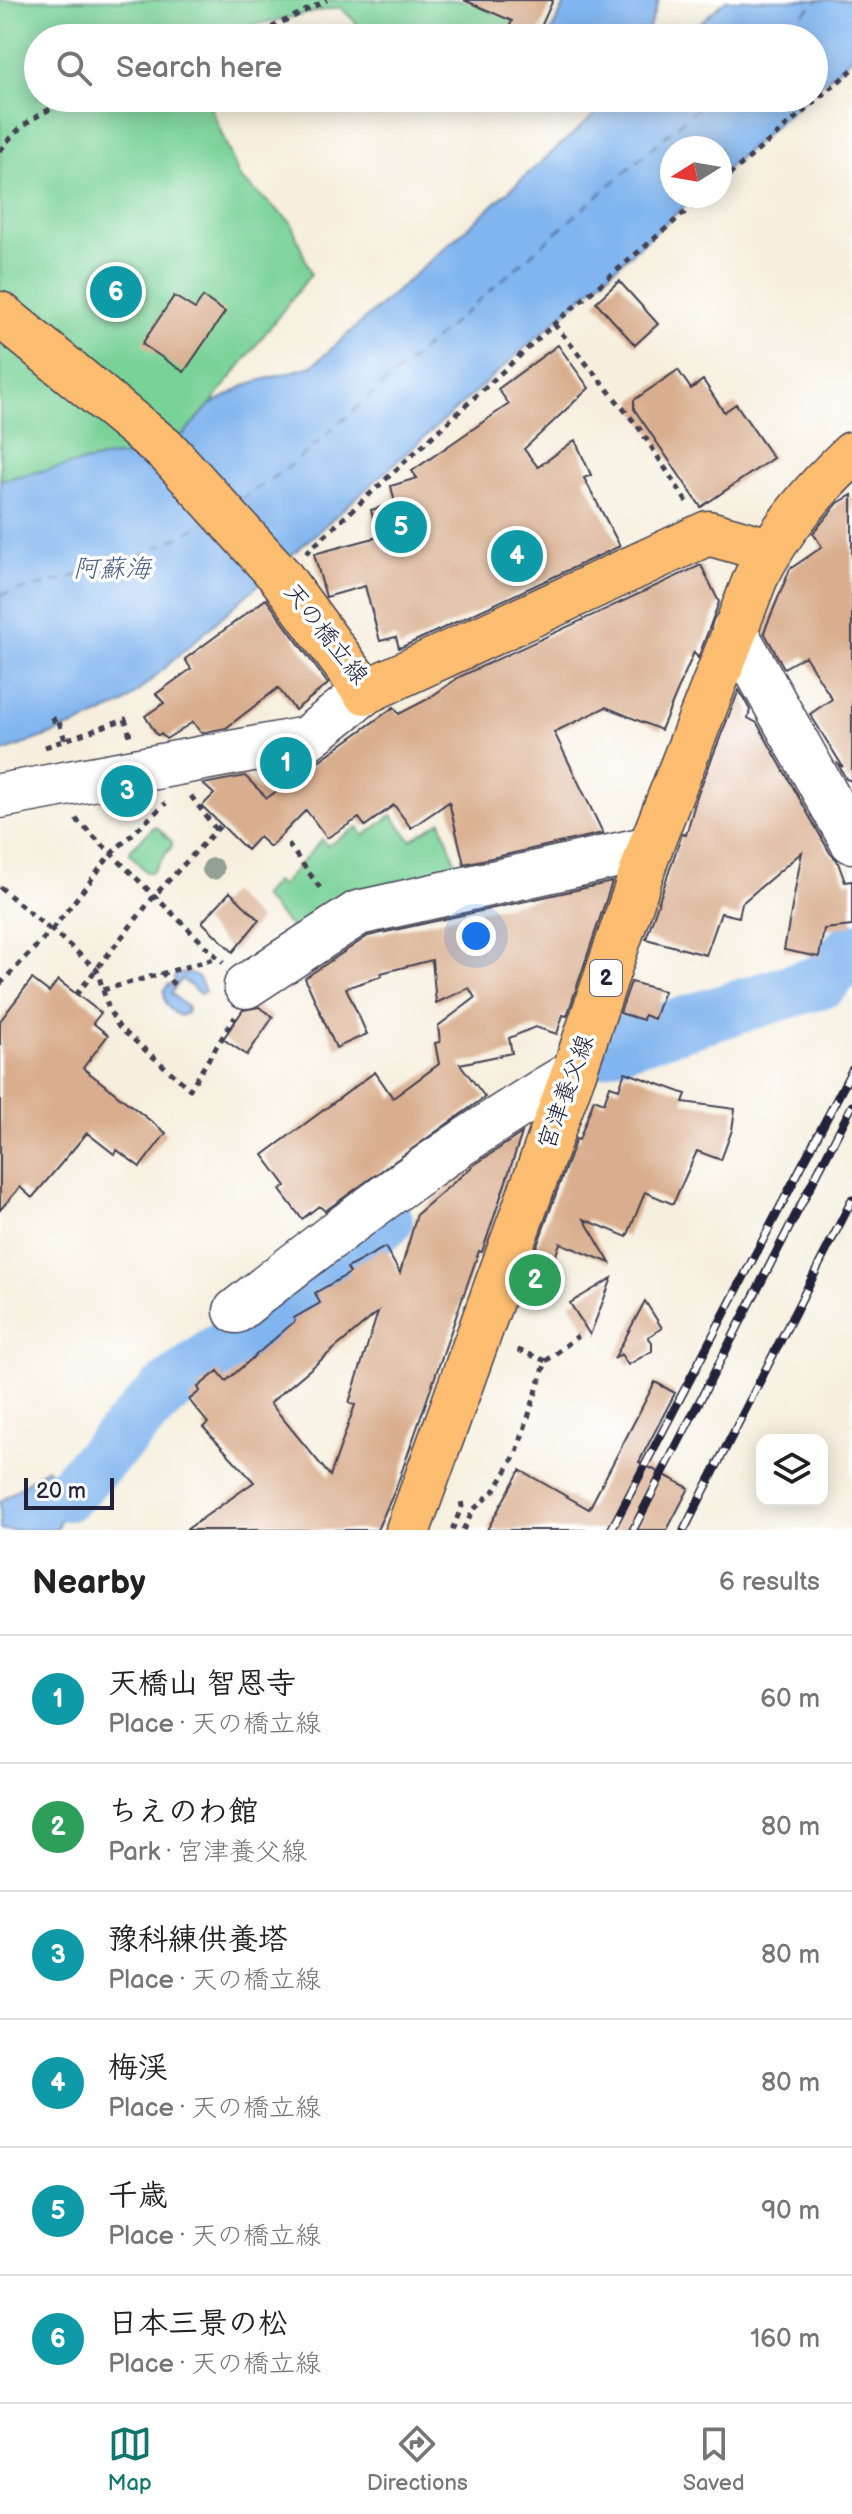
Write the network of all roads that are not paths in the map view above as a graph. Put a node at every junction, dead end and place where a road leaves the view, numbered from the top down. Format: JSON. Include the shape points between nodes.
{"nodes":[{"id":1,"x":0,"y":314,"type":"edge"},
{"id":2,"x":852,"y":454,"type":"edge"},
{"id":3,"x":769,"y":550,"type":"junction"},
{"id":4,"x":734,"y":630,"type":"junction"},
{"id":5,"x":365,"y":692,"type":"junction"},
{"id":6,"x":0,"y":796,"type":"edge"},
{"id":7,"x":852,"y":841,"type":"edge"},
{"id":8,"x":650,"y":848,"type":"junction"},
{"id":9,"x":232,"y":972,"type":"road end"},
{"id":10,"x":574,"y":1072,"type":"junction"},
{"id":11,"x":236,"y":1311,"type":"dead end"},
{"id":12,"x":408,"y":1530,"type":"edge"}],
"edges":[{"from":1,"to":5,"type":"main road","name":"天の橋立線","via":[[168,452],[289,562]]},
{"from":2,"to":3,"type":"main road","name":"宮津養父線","number":"2","via":[[811,493]]},
{"from":3,"to":4,"type":"main road","name":"宮津養父線","number":"2"},
{"from":3,"to":5,"type":"main road","name":"天の橋立線","via":[[708,533]]},
{"from":4,"to":7,"type":"street"},
{"from":4,"to":8,"type":"main road","name":"宮津養父線","number":"2"},
{"from":5,"to":6,"type":"street","via":[[306,739]]},
{"from":8,"to":9,"type":"street","via":[[358,913]]},
{"from":8,"to":10,"type":"main road","name":"宮津養父線","number":"2"},
{"from":10,"to":11,"type":"street","via":[[481,1129]]},
{"from":10,"to":12,"type":"main road","name":"宮津養父線","number":"2"}]}
